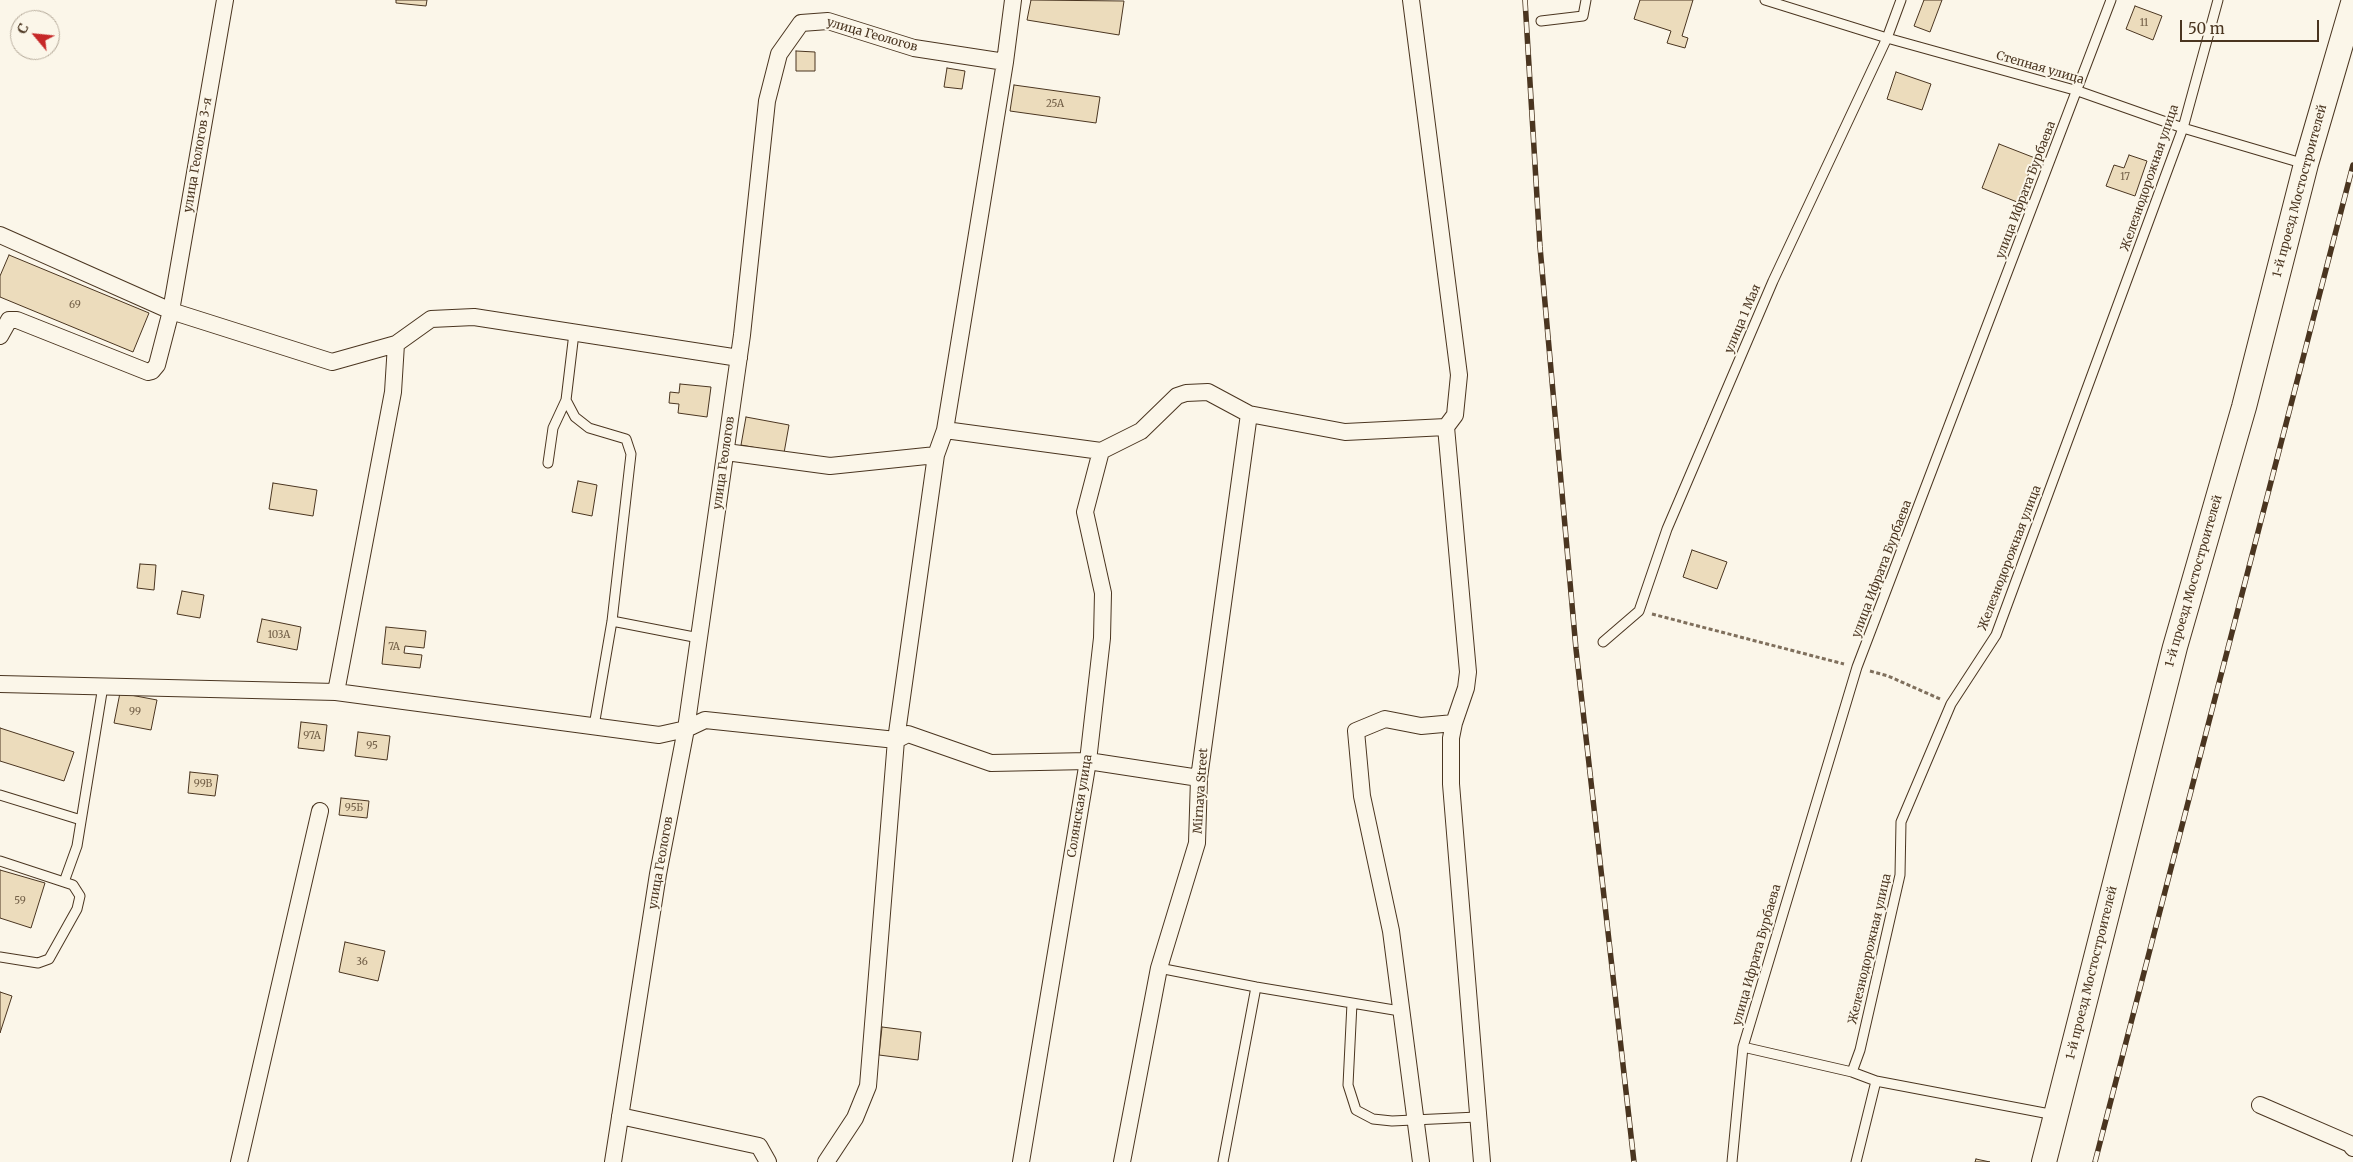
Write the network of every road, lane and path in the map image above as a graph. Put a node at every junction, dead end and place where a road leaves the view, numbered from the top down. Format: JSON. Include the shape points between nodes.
{"nodes":[{"id":1,"x":225,"y":0,"type":"edge"},
{"id":2,"x":1013,"y":0,"type":"edge"},
{"id":3,"x":1411,"y":0,"type":"edge"},
{"id":4,"x":1586,"y":0,"type":"edge"},
{"id":5,"x":1765,"y":0,"type":"edge"},
{"id":6,"x":1901,"y":0,"type":"edge"},
{"id":7,"x":2111,"y":0,"type":"edge"},
{"id":8,"x":2218,"y":0,"type":"edge"},
{"id":9,"x":2353,"y":3,"type":"edge"},
{"id":10,"x":1541,"y":21,"type":"dead end"},
{"id":11,"x":1887,"y":38,"type":"junction"},
{"id":12,"x":1005,"y":62,"type":"junction"},
{"id":13,"x":2078,"y":91,"type":"junction"},
{"id":14,"x":2183,"y":128,"type":"junction"},
{"id":15,"x":2306,"y":164,"type":"junction"},
{"id":16,"x":0,"y":235,"type":"edge"},
{"id":17,"x":171,"y":311,"type":"junction"},
{"id":18,"x":574,"y":333,"type":"junction"},
{"id":19,"x":0,"y":336,"type":"edge"},
{"id":20,"x":396,"y":344,"type":"junction"},
{"id":21,"x":739,"y":358,"type":"junction"},
{"id":22,"x":566,"y":400,"type":"junction"},
{"id":23,"x":1249,"y":414,"type":"junction"},
{"id":24,"x":1446,"y":427,"type":"junction"},
{"id":25,"x":945,"y":430,"type":"junction"},
{"id":26,"x":1101,"y":451,"type":"junction"},
{"id":27,"x":726,"y":452,"type":"junction"},
{"id":28,"x":936,"y":454,"type":"junction"},
{"id":29,"x":548,"y":463,"type":"dead end"},
{"id":30,"x":1639,"y":611,"type":"junction"},
{"id":31,"x":612,"y":621,"type":"junction"},
{"id":32,"x":699,"y":638,"type":"junction"},
{"id":33,"x":1603,"y":642,"type":"dead end"},
{"id":34,"x":1858,"y":667,"type":"junction"},
{"id":35,"x":0,"y":684,"type":"edge"},
{"id":36,"x":103,"y":686,"type":"junction"},
{"id":37,"x":336,"y":692,"type":"junction"},
{"id":38,"x":1952,"y":704,"type":"junction"},
{"id":39,"x":1454,"y":722,"type":"junction"},
{"id":40,"x":594,"y":726,"type":"junction"},
{"id":41,"x":686,"y":729,"type":"junction"},
{"id":42,"x":896,"y":740,"type":"junction"},
{"id":43,"x":1088,"y":761,"type":"junction"},
{"id":44,"x":1199,"y":778,"type":"junction"},
{"id":45,"x":0,"y":795,"type":"edge"},
{"id":46,"x":320,"y":811,"type":"dead end"},
{"id":47,"x":82,"y":820,"type":"junction"},
{"id":48,"x":0,"y":861,"type":"edge"},
{"id":49,"x":64,"y":882,"type":"junction"},
{"id":50,"x":0,"y":957,"type":"edge"},
{"id":51,"x":1159,"y":968,"type":"junction"},
{"id":52,"x":1256,"y":987,"type":"junction"},
{"id":53,"x":1352,"y":1003,"type":"junction"},
{"id":54,"x":1400,"y":1011,"type":"junction"},
{"id":55,"x":1743,"y":1047,"type":"junction"},
{"id":56,"x":1852,"y":1072,"type":"junction"},
{"id":57,"x":1876,"y":1081,"type":"junction"},
{"id":58,"x":2260,"y":1104,"type":"dead end"},
{"id":59,"x":2056,"y":1115,"type":"junction"},
{"id":60,"x":620,"y":1116,"type":"junction"},
{"id":61,"x":1477,"y":1117,"type":"junction"},
{"id":62,"x":1416,"y":1120,"type":"junction"},
{"id":63,"x":2353,"y":1148,"type":"edge"},
{"id":64,"x":238,"y":1162,"type":"edge"},
{"id":65,"x":613,"y":1162,"type":"edge"},
{"id":66,"x":768,"y":1162,"type":"edge"},
{"id":67,"x":826,"y":1162,"type":"edge"},
{"id":68,"x":1021,"y":1162,"type":"edge"},
{"id":69,"x":1122,"y":1162,"type":"edge"},
{"id":70,"x":1223,"y":1162,"type":"edge"},
{"id":71,"x":1421,"y":1162,"type":"edge"},
{"id":72,"x":1482,"y":1162,"type":"edge"},
{"id":73,"x":1732,"y":1162,"type":"edge"},
{"id":74,"x":1856,"y":1162,"type":"edge"},
{"id":75,"x":2044,"y":1162,"type":"edge"}],
"edges":[{"from":1,"to":17,"type":"street","name":"улица Геологов 3-я"},
{"from":2,"to":12,"type":"street"},
{"from":3,"to":24,"type":"street","via":[[1459,375],[1455,415]]},
{"from":4,"to":10,"type":"lane","via":[[1583,16]]},
{"from":5,"to":11,"type":"lane","name":"Степная улица"},
{"from":6,"to":11,"type":"lane","name":"улица 1 Мая"},
{"from":7,"to":13,"type":"lane","name":"улица Ифрата Бурбаева"},
{"from":8,"to":14,"type":"lane","name":"Железнодорожная улица"},
{"from":9,"to":15,"type":"street","name":"1-й проезд Мостостроителей"},
{"from":11,"to":13,"type":"lane","name":"Степная улица"},
{"from":11,"to":30,"type":"lane","name":"улица 1 Мая","via":[[1773,281],[1667,529]]},
{"from":12,"to":21,"type":"street","name":"улица Геологов","via":[[914,48],[828,21],[801,23],[779,54],[767,101]]},
{"from":12,"to":25,"type":"street"},
{"from":13,"to":14,"type":"lane","name":"Степная улица"},
{"from":13,"to":34,"type":"lane","name":"улица Ифрата Бурбаева"},
{"from":14,"to":15,"type":"lane","name":"Степная улица"},
{"from":14,"to":38,"type":"lane","name":"Железнодорожная улица","via":[[1996,635]]},
{"from":15,"to":59,"type":"street","name":"1-й проезд Мостостроителей","via":[[2244,407],[2173,656]]},
{"from":16,"to":17,"type":"street"},
{"from":17,"to":19,"type":"street","name":"улица Геологов 3-я","via":[[157,365],[152,371],[17,320],[9,320]]},
{"from":17,"to":20,"type":"street","via":[[332,362]]},
{"from":18,"to":20,"type":"street","via":[[474,317],[431,319]]},
{"from":18,"to":21,"type":"street"},
{"from":18,"to":22,"type":"lane"},
{"from":20,"to":37,"type":"street","via":[[393,392]]},
{"from":21,"to":27,"type":"street","name":"улица Геологов"},
{"from":22,"to":29,"type":"lane","via":[[553,428]]},
{"from":22,"to":31,"type":"lane","via":[[575,417],[589,428],[626,439],[631,454]]},
{"from":23,"to":24,"type":"street","via":[[1344,432]]},
{"from":23,"to":26,"type":"street","via":[[1208,392],[1186,393],[1168,403],[1141,431]]},
{"from":23,"to":44,"type":"street","name":"Mirnaya Street"},
{"from":24,"to":39,"type":"street","via":[[1468,672]]},
{"from":25,"to":26,"type":"street"},
{"from":25,"to":28,"type":"street"},
{"from":26,"to":43,"type":"street","name":"Солянская улица","via":[[1085,512],[1103,593],[1102,638]]},
{"from":27,"to":28,"type":"street","via":[[830,466]]},
{"from":27,"to":32,"type":"street","name":"улица Геологов"},
{"from":28,"to":42,"type":"street"},
{"from":30,"to":33,"type":"lane"},
{"from":30,"to":34,"type":"path"},
{"from":31,"to":32,"type":"lane"},
{"from":31,"to":40,"type":"lane"},
{"from":32,"to":41,"type":"street","name":"улица Геологов"},
{"from":34,"to":38,"type":"path","via":[[1888,676]]},
{"from":34,"to":55,"type":"lane","name":"улица Ифрата Бурбаева"},
{"from":35,"to":36,"type":"street"},
{"from":36,"to":37,"type":"street"},
{"from":36,"to":47,"type":"lane"},
{"from":37,"to":40,"type":"street"},
{"from":38,"to":56,"type":"lane","name":"Железнодорожная улица","via":[[1900,822],[1900,875],[1860,1050]]},
{"from":39,"to":54,"type":"street","via":[[1421,726],[1385,719],[1356,731],[1362,796],[1391,931]]},
{"from":39,"to":61,"type":"street","via":[[1451,784]]},
{"from":40,"to":41,"type":"street","via":[[659,735]]},
{"from":41,"to":42,"type":"street","via":[[706,720]]},
{"from":41,"to":60,"type":"street","name":"улица Геологов","via":[[658,874]]},
{"from":42,"to":43,"type":"street","via":[[908,734],[991,763]]},
{"from":42,"to":67,"type":"street","via":[[868,1086],[855,1118]]},
{"from":43,"to":44,"type":"street"},
{"from":43,"to":68,"type":"street","name":"Солянская улица"},
{"from":44,"to":51,"type":"street","name":"Mirnaya Street","via":[[1197,843]]},
{"from":45,"to":47,"type":"lane"},
{"from":46,"to":64,"type":"street"},
{"from":47,"to":49,"type":"lane"},
{"from":48,"to":49,"type":"lane"},
{"from":49,"to":50,"type":"lane","via":[[73,885],[80,896],[49,960],[38,963]]},
{"from":51,"to":52,"type":"lane"},
{"from":51,"to":69,"type":"street","name":"Mirnaya Street"},
{"from":52,"to":53,"type":"lane"},
{"from":52,"to":70,"type":"lane"},
{"from":53,"to":54,"type":"lane"},
{"from":53,"to":62,"type":"lane","via":[[1348,1085],[1356,1110],[1373,1119]]},
{"from":54,"to":62,"type":"street"},
{"from":55,"to":56,"type":"lane"},
{"from":55,"to":73,"type":"lane","name":"улица Ифрата Бурбаева"},
{"from":56,"to":57,"type":"lane"},
{"from":57,"to":59,"type":"lane"},
{"from":57,"to":74,"type":"lane"},
{"from":58,"to":63,"type":"street"},
{"from":59,"to":75,"type":"street","name":"1-й проезд Мостостроителей"},
{"from":60,"to":65,"type":"street","name":"улица Геологов"},
{"from":60,"to":66,"type":"street","via":[[759,1146]]},
{"from":61,"to":62,"type":"lane"},
{"from":61,"to":72,"type":"street"},
{"from":62,"to":71,"type":"street"}]}
